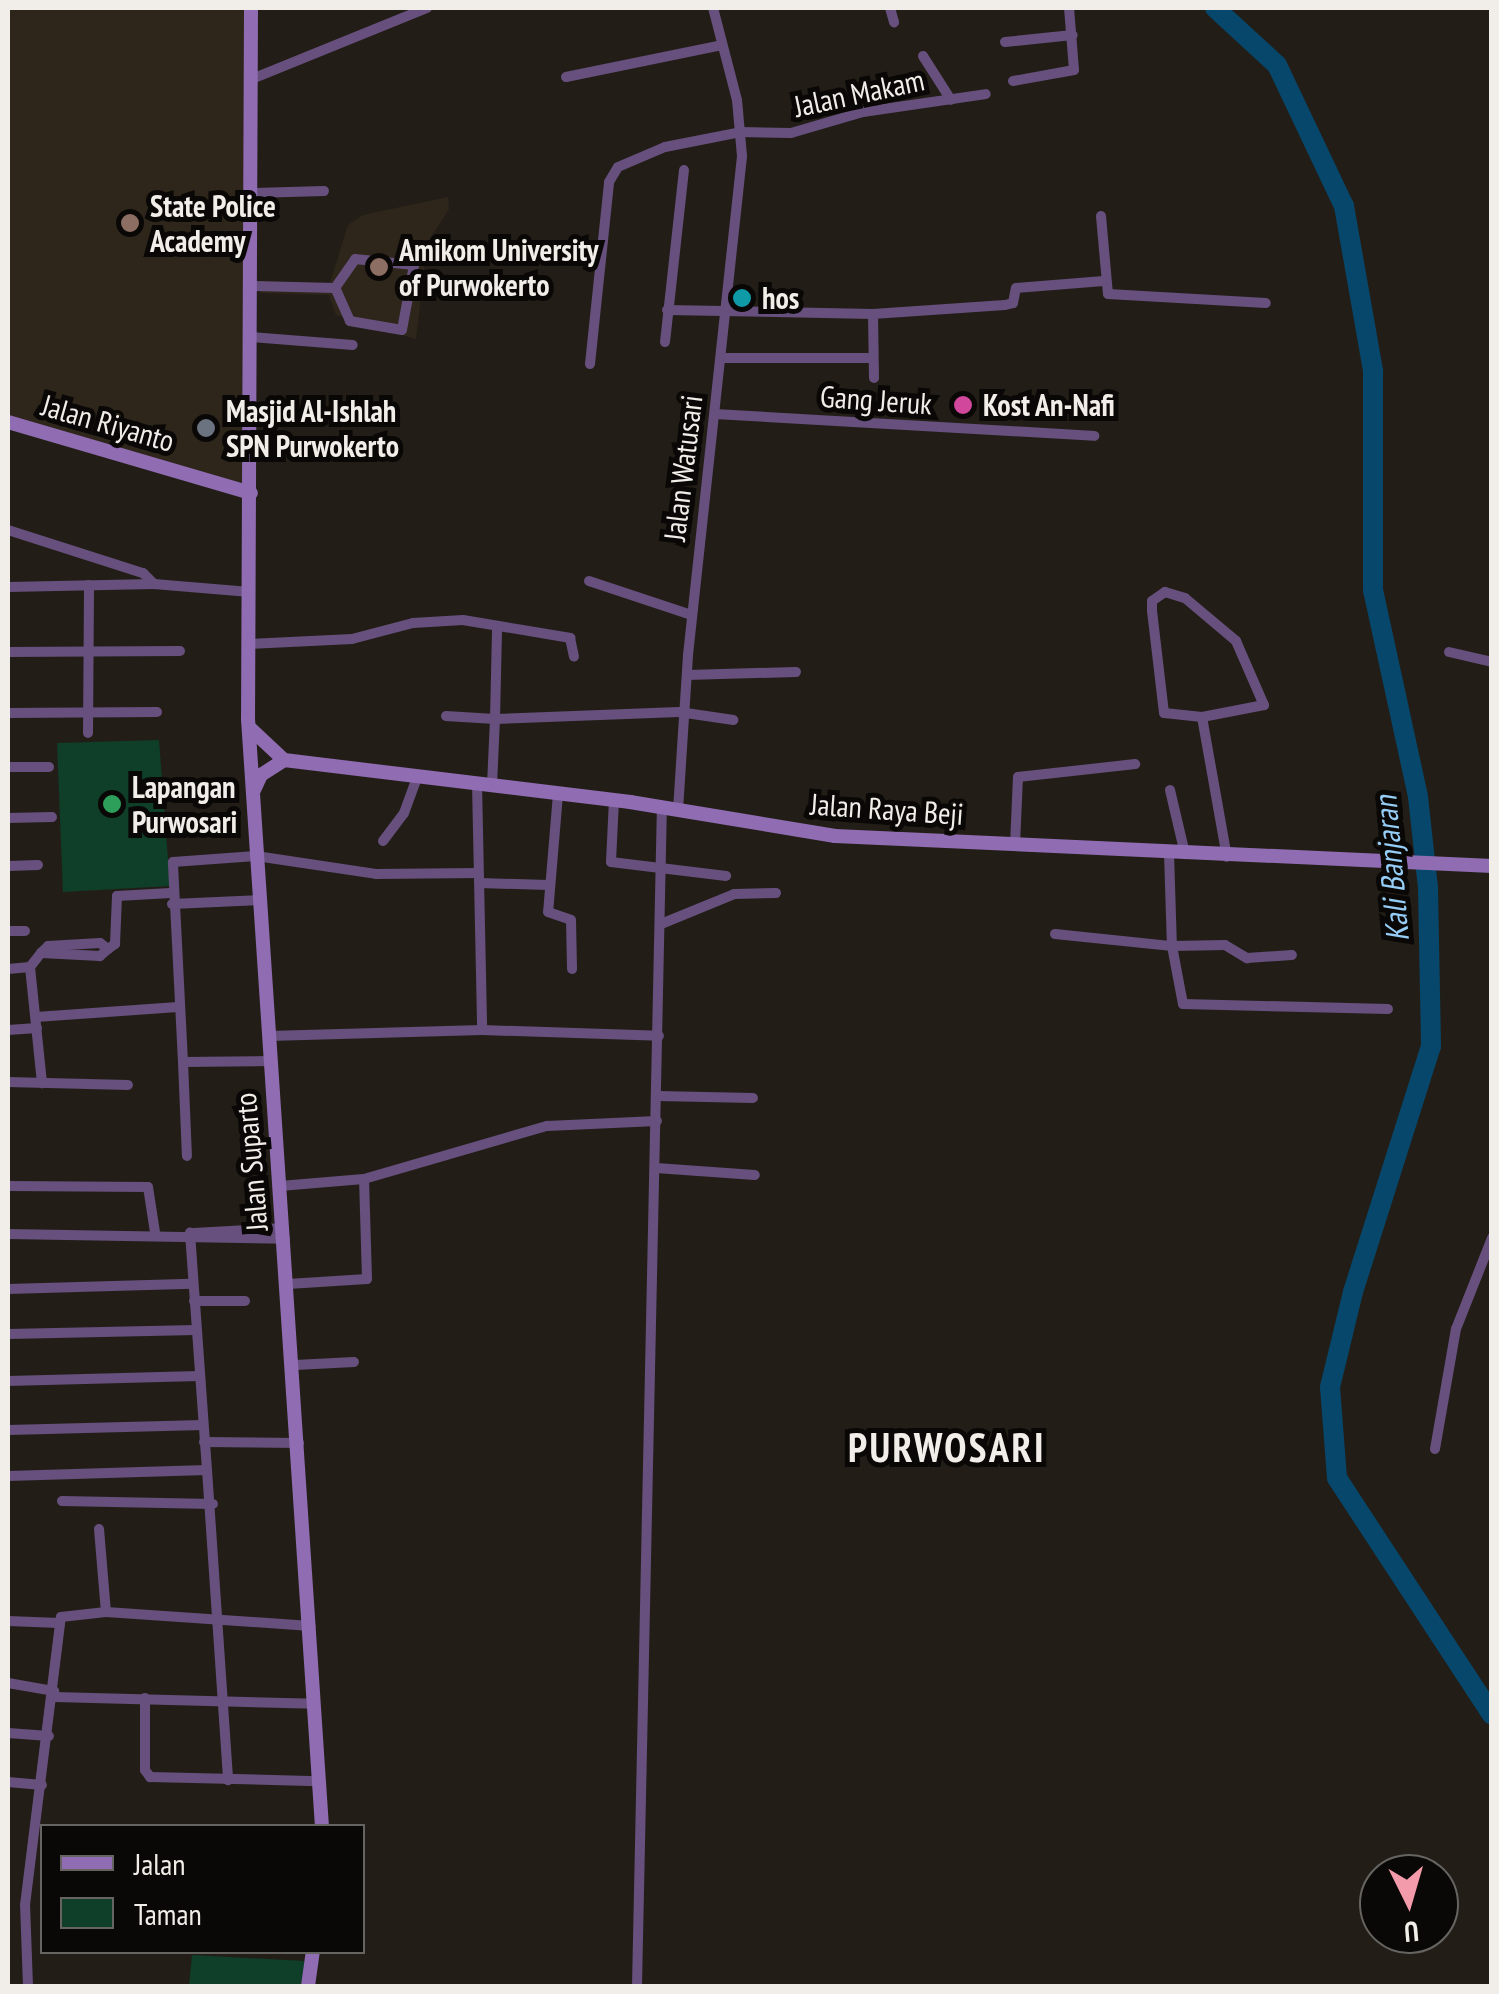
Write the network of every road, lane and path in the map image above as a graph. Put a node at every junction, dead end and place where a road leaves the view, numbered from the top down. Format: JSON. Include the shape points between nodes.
{"nodes":[{"id":1,"x":250,"y":8,"type":"edge"},
{"id":2,"x":427,"y":8,"type":"edge"},
{"id":3,"x":713,"y":8,"type":"edge"},
{"id":4,"x":890,"y":8,"type":"edge"},
{"id":5,"x":1070,"y":8,"type":"edge"},
{"id":6,"x":894,"y":22,"type":"dead end"},
{"id":7,"x":1072,"y":35,"type":"junction"},
{"id":8,"x":1005,"y":42,"type":"dead end"},
{"id":9,"x":722,"y":46,"type":"junction"},
{"id":10,"x":923,"y":56,"type":"dead end"},
{"id":11,"x":566,"y":77,"type":"dead end"},
{"id":12,"x":252,"y":79,"type":"junction"},
{"id":13,"x":1014,"y":81,"type":"dead end"},
{"id":14,"x":986,"y":94,"type":"dead end"},
{"id":15,"x":951,"y":100,"type":"junction"},
{"id":16,"x":741,"y":132,"type":"junction"},
{"id":17,"x":684,"y":170,"type":"dead end"},
{"id":18,"x":324,"y":191,"type":"dead end"},
{"id":19,"x":252,"y":193,"type":"junction"},
{"id":20,"x":1101,"y":216,"type":"dead end"},
{"id":21,"x":1104,"y":282,"type":"junction"},
{"id":22,"x":252,"y":286,"type":"junction"},
{"id":23,"x":335,"y":288,"type":"junction"},
{"id":24,"x":1266,"y":303,"type":"dead end"},
{"id":25,"x":668,"y":310,"type":"junction"},
{"id":26,"x":726,"y":313,"type":"junction"},
{"id":27,"x":873,"y":314,"type":"junction"},
{"id":28,"x":252,"y":336,"type":"junction"},
{"id":29,"x":664,"y":342,"type":"dead end"},
{"id":30,"x":352,"y":346,"type":"dead end"},
{"id":31,"x":721,"y":358,"type":"junction"},
{"id":32,"x":872,"y":358,"type":"junction"},
{"id":33,"x":590,"y":364,"type":"dead end"},
{"id":34,"x":874,"y":378,"type":"dead end"},
{"id":35,"x":715,"y":414,"type":"junction"},
{"id":36,"x":8,"y":422,"type":"edge"},
{"id":37,"x":1094,"y":436,"type":"dead end"},
{"id":38,"x":251,"y":493,"type":"junction"},
{"id":39,"x":8,"y":530,"type":"edge"},
{"id":40,"x":589,"y":581,"type":"dead end"},
{"id":41,"x":154,"y":584,"type":"junction"},
{"id":42,"x":89,"y":586,"type":"junction"},
{"id":43,"x":8,"y":587,"type":"edge"},
{"id":44,"x":250,"y":592,"type":"junction"},
{"id":45,"x":692,"y":615,"type":"junction"},
{"id":46,"x":497,"y":628,"type":"junction"},
{"id":47,"x":249,"y":644,"type":"junction"},
{"id":48,"x":180,"y":651,"type":"dead end"},
{"id":49,"x":8,"y":652,"type":"edge"},
{"id":50,"x":89,"y":652,"type":"junction"},
{"id":51,"x":1450,"y":652,"type":"dead end"},
{"id":52,"x":574,"y":657,"type":"dead end"},
{"id":53,"x":1492,"y":662,"type":"edge"},
{"id":54,"x":796,"y":672,"type":"dead end"},
{"id":55,"x":687,"y":675,"type":"junction"},
{"id":56,"x":89,"y":712,"type":"junction"},
{"id":57,"x":157,"y":712,"type":"dead end"},
{"id":58,"x":8,"y":713,"type":"edge"},
{"id":59,"x":683,"y":714,"type":"junction"},
{"id":60,"x":446,"y":716,"type":"dead end"},
{"id":61,"x":1202,"y":716,"type":"junction"},
{"id":62,"x":248,"y":719,"type":"junction"},
{"id":63,"x":495,"y":719,"type":"junction"},
{"id":64,"x":733,"y":720,"type":"dead end"},
{"id":65,"x":88,"y":733,"type":"dead end"},
{"id":66,"x":284,"y":760,"type":"junction"},
{"id":67,"x":1135,"y":764,"type":"dead end"},
{"id":68,"x":8,"y":768,"type":"edge"},
{"id":69,"x":49,"y":768,"type":"dead end"},
{"id":70,"x":418,"y":775,"type":"junction"},
{"id":71,"x":485,"y":784,"type":"junction"},
{"id":72,"x":1170,"y":790,"type":"dead end"},
{"id":73,"x":558,"y":794,"type":"junction"},
{"id":74,"x":252,"y":798,"type":"junction"},
{"id":75,"x":614,"y":800,"type":"junction"},
{"id":76,"x":670,"y":809,"type":"junction"},
{"id":77,"x":52,"y":817,"type":"dead end"},
{"id":78,"x":8,"y":818,"type":"edge"},
{"id":79,"x":383,"y":841,"type":"dead end"},
{"id":80,"x":1015,"y":845,"type":"junction"},
{"id":81,"x":1176,"y":853,"type":"junction"},
{"id":82,"x":256,"y":856,"type":"junction"},
{"id":83,"x":1227,"y":856,"type":"junction"},
{"id":84,"x":38,"y":865,"type":"dead end"},
{"id":85,"x":8,"y":866,"type":"edge"},
{"id":86,"x":662,"y":866,"type":"junction"},
{"id":87,"x":1486,"y":866,"type":"edge"},
{"id":88,"x":726,"y":876,"type":"dead end"},
{"id":89,"x":479,"y":878,"type":"junction"},
{"id":90,"x":548,"y":885,"type":"junction"},
{"id":91,"x":776,"y":893,"type":"dead end"},
{"id":92,"x":172,"y":899,"type":"junction"},
{"id":93,"x":259,"y":900,"type":"junction"},
{"id":94,"x":661,"y":924,"type":"junction"},
{"id":95,"x":8,"y":931,"type":"edge"},
{"id":96,"x":25,"y":931,"type":"dead end"},
{"id":97,"x":1055,"y":934,"type":"dead end"},
{"id":98,"x":1172,"y":946,"type":"junction"},
{"id":99,"x":1292,"y":955,"type":"dead end"},
{"id":100,"x":30,"y":967,"type":"junction"},
{"id":101,"x":8,"y":968,"type":"edge"},
{"id":102,"x":572,"y":969,"type":"dead end"},
{"id":103,"x":178,"y":1006,"type":"junction"},
{"id":104,"x":1388,"y":1009,"type":"dead end"},
{"id":105,"x":36,"y":1023,"type":"junction"},
{"id":106,"x":8,"y":1030,"type":"edge"},
{"id":107,"x":482,"y":1030,"type":"junction"},
{"id":108,"x":269,"y":1036,"type":"junction"},
{"id":109,"x":659,"y":1036,"type":"junction"},
{"id":110,"x":271,"y":1061,"type":"junction"},
{"id":111,"x":183,"y":1062,"type":"junction"},
{"id":112,"x":8,"y":1082,"type":"edge"},
{"id":113,"x":42,"y":1082,"type":"junction"},
{"id":114,"x":128,"y":1085,"type":"dead end"},
{"id":115,"x":658,"y":1096,"type":"junction"},
{"id":116,"x":753,"y":1098,"type":"dead end"},
{"id":117,"x":657,"y":1121,"type":"junction"},
{"id":118,"x":187,"y":1156,"type":"dead end"},
{"id":119,"x":656,"y":1168,"type":"junction"},
{"id":120,"x":755,"y":1175,"type":"dead end"},
{"id":121,"x":364,"y":1179,"type":"junction"},
{"id":122,"x":8,"y":1186,"type":"edge"},
{"id":123,"x":280,"y":1186,"type":"junction"},
{"id":124,"x":155,"y":1232,"type":"junction"},
{"id":125,"x":192,"y":1233,"type":"junction"},
{"id":126,"x":8,"y":1234,"type":"edge"},
{"id":127,"x":284,"y":1234,"type":"junction"},
{"id":128,"x":1489,"y":1246,"type":"edge"},
{"id":129,"x":192,"y":1284,"type":"junction"},
{"id":130,"x":288,"y":1284,"type":"junction"},
{"id":131,"x":8,"y":1289,"type":"edge"},
{"id":132,"x":194,"y":1301,"type":"junction"},
{"id":133,"x":245,"y":1301,"type":"dead end"},
{"id":134,"x":196,"y":1330,"type":"junction"},
{"id":135,"x":8,"y":1334,"type":"edge"},
{"id":136,"x":354,"y":1362,"type":"dead end"},
{"id":137,"x":294,"y":1365,"type":"junction"},
{"id":138,"x":199,"y":1376,"type":"junction"},
{"id":139,"x":8,"y":1381,"type":"edge"},
{"id":140,"x":203,"y":1425,"type":"junction"},
{"id":141,"x":8,"y":1430,"type":"edge"},
{"id":142,"x":204,"y":1442,"type":"junction"},
{"id":143,"x":300,"y":1443,"type":"junction"},
{"id":144,"x":1435,"y":1449,"type":"dead end"},
{"id":145,"x":207,"y":1470,"type":"junction"},
{"id":146,"x":8,"y":1476,"type":"edge"},
{"id":147,"x":62,"y":1500,"type":"dead end"},
{"id":148,"x":214,"y":1504,"type":"junction"},
{"id":149,"x":99,"y":1529,"type":"dead end"},
{"id":150,"x":106,"y":1612,"type":"junction"},
{"id":151,"x":219,"y":1619,"type":"junction"},
{"id":152,"x":8,"y":1621,"type":"edge"},
{"id":153,"x":59,"y":1623,"type":"junction"},
{"id":154,"x":310,"y":1626,"type":"junction"},
{"id":155,"x":8,"y":1683,"type":"edge"},
{"id":156,"x":54,"y":1694,"type":"junction"},
{"id":157,"x":146,"y":1698,"type":"junction"},
{"id":158,"x":226,"y":1701,"type":"junction"},
{"id":159,"x":315,"y":1704,"type":"junction"},
{"id":160,"x":8,"y":1733,"type":"edge"},
{"id":161,"x":49,"y":1736,"type":"junction"},
{"id":162,"x":228,"y":1780,"type":"junction"},
{"id":163,"x":320,"y":1781,"type":"junction"},
{"id":164,"x":8,"y":1782,"type":"edge"},
{"id":165,"x":42,"y":1786,"type":"junction"},
{"id":166,"x":322,"y":1824,"type":"edge"},
{"id":167,"x":28,"y":1885,"type":"junction"},
{"id":168,"x":40,"y":1885,"type":"edge"},
{"id":169,"x":313,"y":1954,"type":"edge"},
{"id":170,"x":28,"y":1986,"type":"edge"},
{"id":171,"x":308,"y":1986,"type":"edge"},
{"id":172,"x":636,"y":1986,"type":"edge"}],
"edges":[{"from":1,"to":12,"type":"street","name":"Jalan Suparto"},
{"from":2,"to":12,"type":"street"},
{"from":3,"to":9,"type":"street","name":"Jalan Watusari"},
{"from":4,"to":6,"type":"street"},
{"from":5,"to":7,"type":"street"},
{"from":7,"to":8,"type":"street"},
{"from":7,"to":13,"type":"street","via":[[1074,70]]},
{"from":9,"to":11,"type":"street"},
{"from":9,"to":16,"type":"street","name":"Jalan Watusari"},
{"from":10,"to":15,"type":"street"},
{"from":12,"to":19,"type":"street","name":"Jalan Suparto"},
{"from":14,"to":15,"type":"street","name":"Jalan Makam"},
{"from":15,"to":16,"type":"street","name":"Jalan Makam","via":[[863,112],[791,134]]},
{"from":16,"to":26,"type":"street","name":"Jalan Watusari"},
{"from":16,"to":33,"type":"street","name":"Jalan Makam","via":[[665,147],[612,172]]},
{"from":17,"to":25,"type":"street"},
{"from":18,"to":19,"type":"street"},
{"from":19,"to":22,"type":"street","name":"Jalan Suparto"},
{"from":20,"to":21,"type":"street"},
{"from":21,"to":24,"type":"street","via":[[1110,294]]},
{"from":21,"to":27,"type":"street","via":[[1019,288],[1005,306]]},
{"from":22,"to":23,"type":"street"},
{"from":22,"to":28,"type":"street","name":"Jalan Suparto"},
{"from":23,"to":23,"type":"street","via":[[355,259],[411,262],[407,326],[350,322]]},
{"from":25,"to":26,"type":"street"},
{"from":25,"to":29,"type":"street"},
{"from":26,"to":27,"type":"street"},
{"from":26,"to":31,"type":"street","name":"Jalan Watusari"},
{"from":27,"to":32,"type":"street"},
{"from":28,"to":30,"type":"street"},
{"from":28,"to":38,"type":"street","name":"Jalan Suparto"},
{"from":31,"to":32,"type":"street"},
{"from":31,"to":35,"type":"street","name":"Jalan Watusari"},
{"from":32,"to":34,"type":"street"},
{"from":35,"to":37,"type":"street","name":"Gang Jeruk"},
{"from":35,"to":45,"type":"street","name":"Jalan Watusari"},
{"from":36,"to":38,"type":"street","name":"Jalan Riyanto"},
{"from":38,"to":44,"type":"street","name":"Jalan Suparto"},
{"from":39,"to":41,"type":"street","via":[[143,573]]},
{"from":40,"to":45,"type":"street"},
{"from":41,"to":42,"type":"street"},
{"from":41,"to":44,"type":"street"},
{"from":42,"to":43,"type":"street"},
{"from":42,"to":50,"type":"street"},
{"from":44,"to":47,"type":"street","name":"Jalan Suparto"},
{"from":45,"to":55,"type":"street","name":"Jalan Watusari"},
{"from":46,"to":47,"type":"street","via":[[431,621],[352,639]]},
{"from":46,"to":52,"type":"street","via":[[570,638]]},
{"from":46,"to":63,"type":"street"},
{"from":47,"to":62,"type":"street","name":"Jalan Suparto"},
{"from":48,"to":50,"type":"street"},
{"from":49,"to":50,"type":"street"},
{"from":50,"to":56,"type":"street"},
{"from":51,"to":53,"type":"street"},
{"from":54,"to":55,"type":"street"},
{"from":55,"to":59,"type":"street","name":"Jalan Watusari"},
{"from":56,"to":57,"type":"street"},
{"from":56,"to":58,"type":"street"},
{"from":56,"to":65,"type":"street"},
{"from":59,"to":63,"type":"street"},
{"from":59,"to":64,"type":"street"},
{"from":59,"to":76,"type":"street","name":"Jalan Watusari"},
{"from":60,"to":63,"type":"street"},
{"from":61,"to":61,"type":"street","via":[[1264,705],[1236,641],[1178,594],[1166,592],[1152,601],[1164,714]]},
{"from":61,"to":83,"type":"street"},
{"from":62,"to":66,"type":"street","via":[[262,745]]},
{"from":62,"to":74,"type":"street","name":"Jalan Suparto"},
{"from":63,"to":71,"type":"street"},
{"from":66,"to":70,"type":"street","name":"Jalan Raya Beji"},
{"from":66,"to":74,"type":"street","via":[[260,776]]},
{"from":67,"to":80,"type":"street","via":[[1018,777]]},
{"from":68,"to":69,"type":"street"},
{"from":70,"to":71,"type":"street","name":"Jalan Raya Beji"},
{"from":70,"to":79,"type":"street","via":[[404,814]]},
{"from":71,"to":73,"type":"street","name":"Jalan Raya Beji"},
{"from":71,"to":89,"type":"street"},
{"from":72,"to":81,"type":"street"},
{"from":73,"to":75,"type":"street","name":"Jalan Raya Beji"},
{"from":73,"to":90,"type":"street"},
{"from":74,"to":82,"type":"street","name":"Jalan Suparto"},
{"from":75,"to":76,"type":"street","name":"Jalan Raya Beji"},
{"from":75,"to":86,"type":"street","via":[[611,862]]},
{"from":76,"to":80,"type":"street","name":"Jalan Raya Beji","via":[[835,836]]},
{"from":76,"to":86,"type":"street","name":"Jalan Watusari"},
{"from":77,"to":78,"type":"street"},
{"from":80,"to":81,"type":"street","name":"Jalan Raya Beji"},
{"from":81,"to":83,"type":"street","name":"Jalan Raya Beji"},
{"from":81,"to":98,"type":"street"},
{"from":82,"to":89,"type":"street","via":[[376,874]]},
{"from":82,"to":92,"type":"street","via":[[173,862]]},
{"from":82,"to":93,"type":"street","name":"Jalan Suparto"},
{"from":83,"to":87,"type":"street","name":"Jalan Raya Beji"},
{"from":84,"to":85,"type":"street"},
{"from":86,"to":88,"type":"street"},
{"from":86,"to":94,"type":"street","name":"Jalan Watusari"},
{"from":89,"to":90,"type":"street"},
{"from":89,"to":107,"type":"street"},
{"from":90,"to":102,"type":"street","via":[[548,912],[570,920]]},
{"from":91,"to":94,"type":"street","via":[[734,894]]},
{"from":92,"to":93,"type":"street"},
{"from":92,"to":100,"type":"street","via":[[117,896],[115,944],[100,956],[41,953]]},
{"from":92,"to":103,"type":"street"},
{"from":93,"to":108,"type":"street","name":"Jalan Suparto"},
{"from":94,"to":109,"type":"street","name":"Jalan Watusari"},
{"from":95,"to":96,"type":"street"},
{"from":97,"to":98,"type":"street"},
{"from":98,"to":99,"type":"street","via":[[1224,945],[1248,958]]},
{"from":98,"to":104,"type":"street","via":[[1183,1004]]},
{"from":100,"to":101,"type":"street"},
{"from":100,"to":105,"type":"street"},
{"from":103,"to":105,"type":"street"},
{"from":103,"to":111,"type":"street"},
{"from":105,"to":106,"type":"street"},
{"from":105,"to":113,"type":"street"},
{"from":107,"to":108,"type":"street"},
{"from":107,"to":109,"type":"street"},
{"from":108,"to":110,"type":"street","name":"Jalan Suparto"},
{"from":109,"to":115,"type":"street","name":"Jalan Watusari"},
{"from":110,"to":111,"type":"street"},
{"from":110,"to":123,"type":"street","name":"Jalan Suparto"},
{"from":111,"to":118,"type":"street"},
{"from":112,"to":113,"type":"street"},
{"from":113,"to":114,"type":"street"},
{"from":115,"to":116,"type":"street"},
{"from":115,"to":117,"type":"street","name":"Jalan Watusari"},
{"from":117,"to":119,"type":"street","name":"Jalan Watusari"},
{"from":117,"to":121,"type":"street","via":[[531,1130]]},
{"from":119,"to":120,"type":"street"},
{"from":119,"to":172,"type":"street","name":"Jalan Watusari"},
{"from":121,"to":123,"type":"street"},
{"from":121,"to":130,"type":"street","via":[[367,1280]]},
{"from":122,"to":124,"type":"street","via":[[148,1187]]},
{"from":123,"to":127,"type":"street","name":"Jalan Suparto"},
{"from":124,"to":125,"type":"street"},
{"from":124,"to":126,"type":"street"},
{"from":125,"to":127,"type":"street"},
{"from":125,"to":129,"type":"street"},
{"from":127,"to":130,"type":"street","name":"Jalan Suparto"},
{"from":128,"to":144,"type":"street","via":[[1456,1329]]},
{"from":129,"to":131,"type":"street"},
{"from":129,"to":132,"type":"street"},
{"from":130,"to":137,"type":"street","name":"Jalan Suparto"},
{"from":132,"to":133,"type":"street"},
{"from":132,"to":134,"type":"street"},
{"from":134,"to":135,"type":"street"},
{"from":134,"to":138,"type":"street"},
{"from":136,"to":137,"type":"street"},
{"from":137,"to":143,"type":"street","name":"Jalan Suparto"},
{"from":138,"to":139,"type":"street"},
{"from":138,"to":140,"type":"street"},
{"from":140,"to":141,"type":"street"},
{"from":140,"to":142,"type":"street"},
{"from":142,"to":143,"type":"street"},
{"from":142,"to":145,"type":"street"},
{"from":143,"to":154,"type":"street","name":"Jalan Suparto"},
{"from":145,"to":146,"type":"street"},
{"from":145,"to":148,"type":"street"},
{"from":147,"to":148,"type":"street"},
{"from":148,"to":151,"type":"street"},
{"from":149,"to":150,"type":"street"},
{"from":150,"to":151,"type":"street"},
{"from":150,"to":153,"type":"street","via":[[64,1616]]},
{"from":151,"to":154,"type":"street"},
{"from":151,"to":158,"type":"street"},
{"from":152,"to":153,"type":"street"},
{"from":153,"to":156,"type":"street"},
{"from":154,"to":159,"type":"street","name":"Jalan Suparto"},
{"from":155,"to":156,"type":"street"},
{"from":156,"to":157,"type":"street"},
{"from":156,"to":161,"type":"street"},
{"from":157,"to":158,"type":"street"},
{"from":157,"to":162,"type":"street","via":[[147,1774]]},
{"from":158,"to":159,"type":"street"},
{"from":158,"to":162,"type":"street"},
{"from":159,"to":163,"type":"street","name":"Jalan Suparto"},
{"from":160,"to":161,"type":"street"},
{"from":161,"to":165,"type":"street"},
{"from":162,"to":163,"type":"street"},
{"from":163,"to":166,"type":"street","name":"Jalan Suparto"},
{"from":164,"to":165,"type":"street"},
{"from":165,"to":167,"type":"street"},
{"from":167,"to":168,"type":"street"},
{"from":167,"to":170,"type":"street"},
{"from":169,"to":171,"type":"street"}]}
